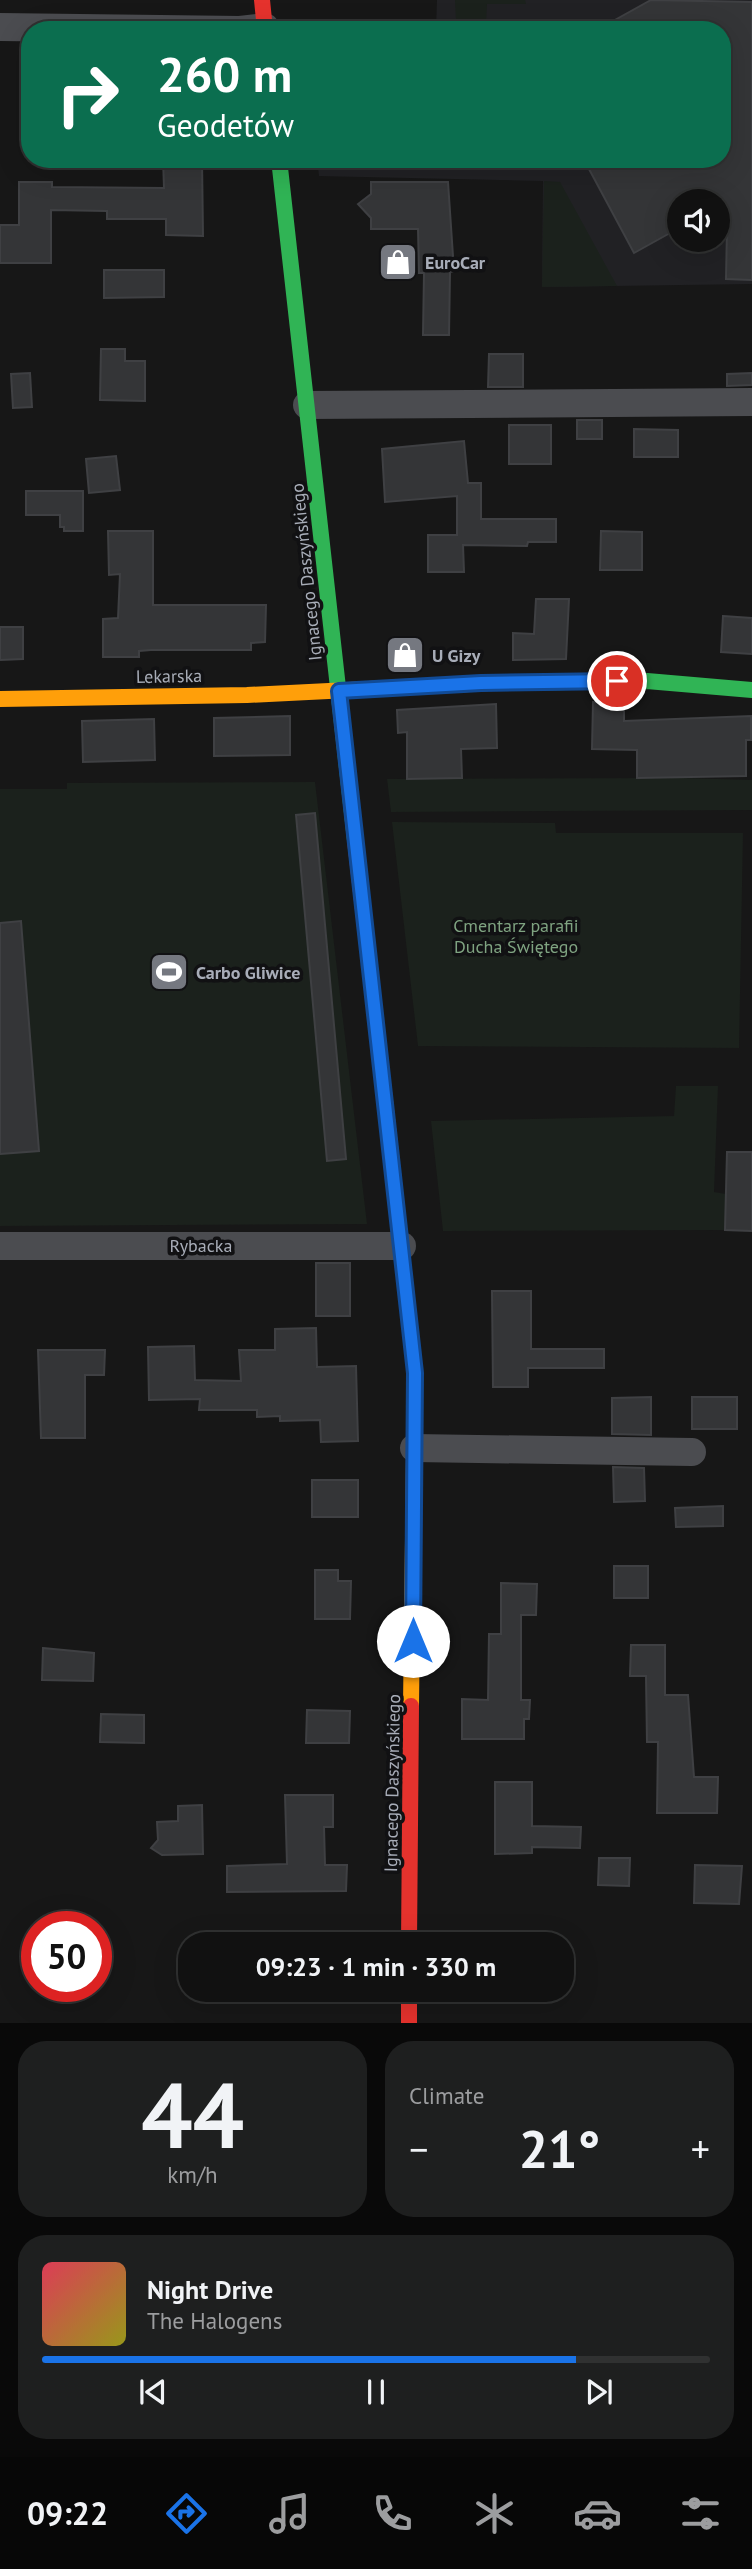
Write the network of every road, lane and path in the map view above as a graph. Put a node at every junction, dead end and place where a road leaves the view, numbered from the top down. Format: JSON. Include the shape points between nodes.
{"nodes":[{"id":1,"x":0,"y":27,"type":"edge"},
{"id":2,"x":21,"y":27,"type":"edge"},
{"id":3,"x":280,"y":168,"type":"edge"},
{"id":4,"x":752,"y":402,"type":"edge"},
{"id":5,"x":307,"y":405,"type":"junction"},
{"id":6,"x":752,"y":690,"type":"edge"},
{"id":7,"x":339,"y":691,"type":"junction"},
{"id":8,"x":0,"y":699,"type":"edge"},
{"id":9,"x":0,"y":1246,"type":"edge"},
{"id":10,"x":402,"y":1246,"type":"junction"},
{"id":11,"x":414,"y":1448,"type":"junction"},
{"id":12,"x":692,"y":1452,"type":"dead end"},
{"id":13,"x":409,"y":1932,"type":"edge"},
{"id":14,"x":409,"y":2002,"type":"edge"},
{"id":15,"x":409,"y":2023,"type":"edge"}],
"edges":[{"from":1,"to":2,"type":"street"},
{"from":3,"to":5,"type":"main road","name":"Ignacego Daszyńskiego"},
{"from":4,"to":5,"type":"street"},
{"from":5,"to":7,"type":"main road","name":"Ignacego Daszyńskiego"},
{"from":6,"to":7,"type":"main road","name":"Lekarska","via":[[617,681]]},
{"from":7,"to":8,"type":"main road","name":"Lekarska"},
{"from":7,"to":10,"type":"main road","name":"Ignacego Daszyńskiego"},
{"from":9,"to":10,"type":"street","name":"Rybacka"},
{"from":10,"to":11,"type":"main road","name":"Ignacego Daszyńskiego","via":[[415,1373]]},
{"from":11,"to":12,"type":"street"},
{"from":11,"to":13,"type":"main road","name":"Ignacego Daszyńskiego"},
{"from":14,"to":15,"type":"main road"}]}
